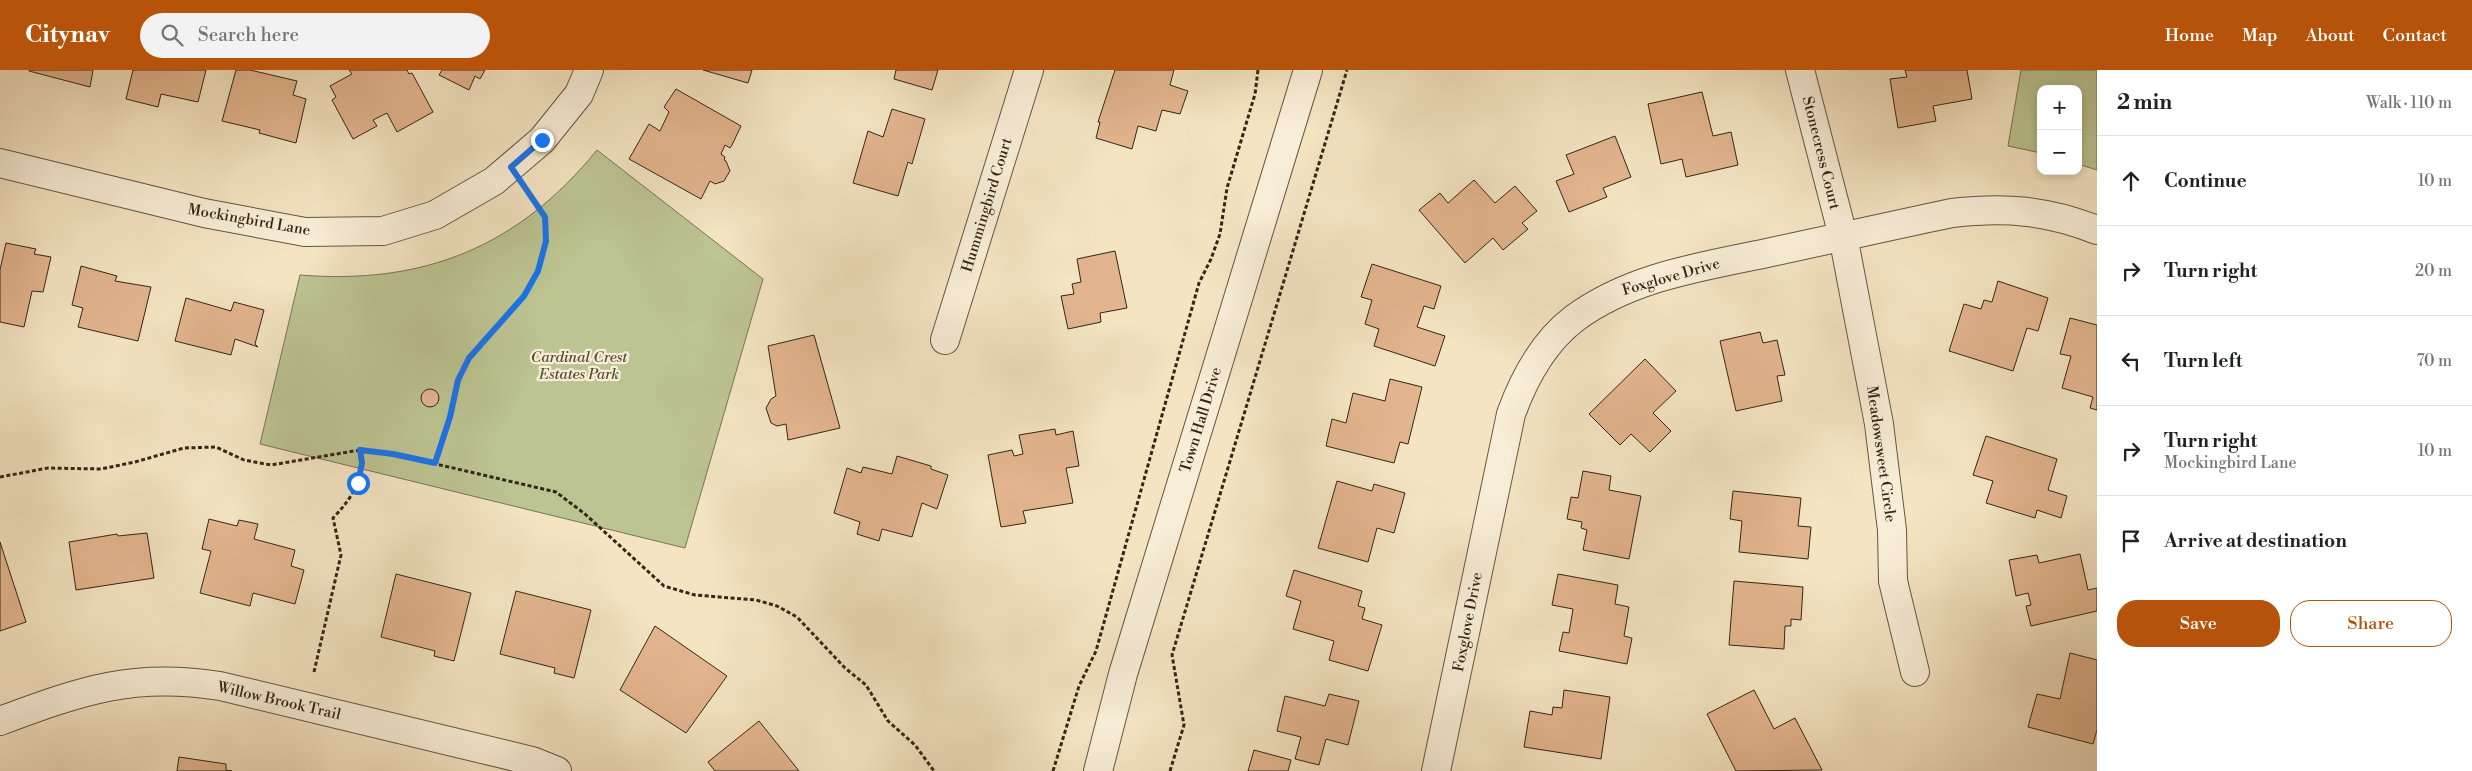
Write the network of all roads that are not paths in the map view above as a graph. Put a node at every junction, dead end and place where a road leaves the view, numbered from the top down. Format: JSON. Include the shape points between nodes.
{"nodes":[{"id":1,"x":589,"y":70,"type":"edge"},
{"id":2,"x":1029,"y":70,"type":"edge"},
{"id":3,"x":1308,"y":70,"type":"edge"},
{"id":4,"x":1800,"y":70,"type":"edge"},
{"id":5,"x":0,"y":163,"type":"edge"},
{"id":6,"x":2097,"y":230,"type":"edge"},
{"id":7,"x":1843,"y":236,"type":"junction"},
{"id":8,"x":945,"y":340,"type":"dead end"},
{"id":9,"x":1915,"y":672,"type":"dead end"},
{"id":10,"x":0,"y":721,"type":"edge"},
{"id":11,"x":557,"y":771,"type":"edge"},
{"id":12,"x":1098,"y":771,"type":"edge"},
{"id":13,"x":1436,"y":771,"type":"edge"}],
"edges":[{"from":1,"to":5,"type":"street","name":"Mockingbird Lane","via":[[579,94],[542,140],[494,181],[435,215],[383,230],[305,232],[204,213]]},
{"from":2,"to":8,"type":"street","name":"Hummingbird Court"},
{"from":3,"to":12,"type":"street","name":"Town Hall Drive","via":[[1123,674]]},
{"from":4,"to":7,"type":"street","name":"Stonecress Court"},
{"from":6,"to":7,"type":"street","name":"Foxglove Drive","via":[[2048,215],[2019,210],[1985,210]]},
{"from":7,"to":9,"type":"street","name":"Meadowsweet Circle","via":[[1879,424],[1892,530],[1892,581]]},
{"from":7,"to":13,"type":"street","name":"Foxglove Drive","via":[[1682,271],[1630,286],[1604,298],[1574,319],[1547,346],[1520,389],[1511,414]]},
{"from":10,"to":11,"type":"street","name":"Willow Brook Trail","via":[[73,694],[116,684],[184,680],[532,761]]}]}
